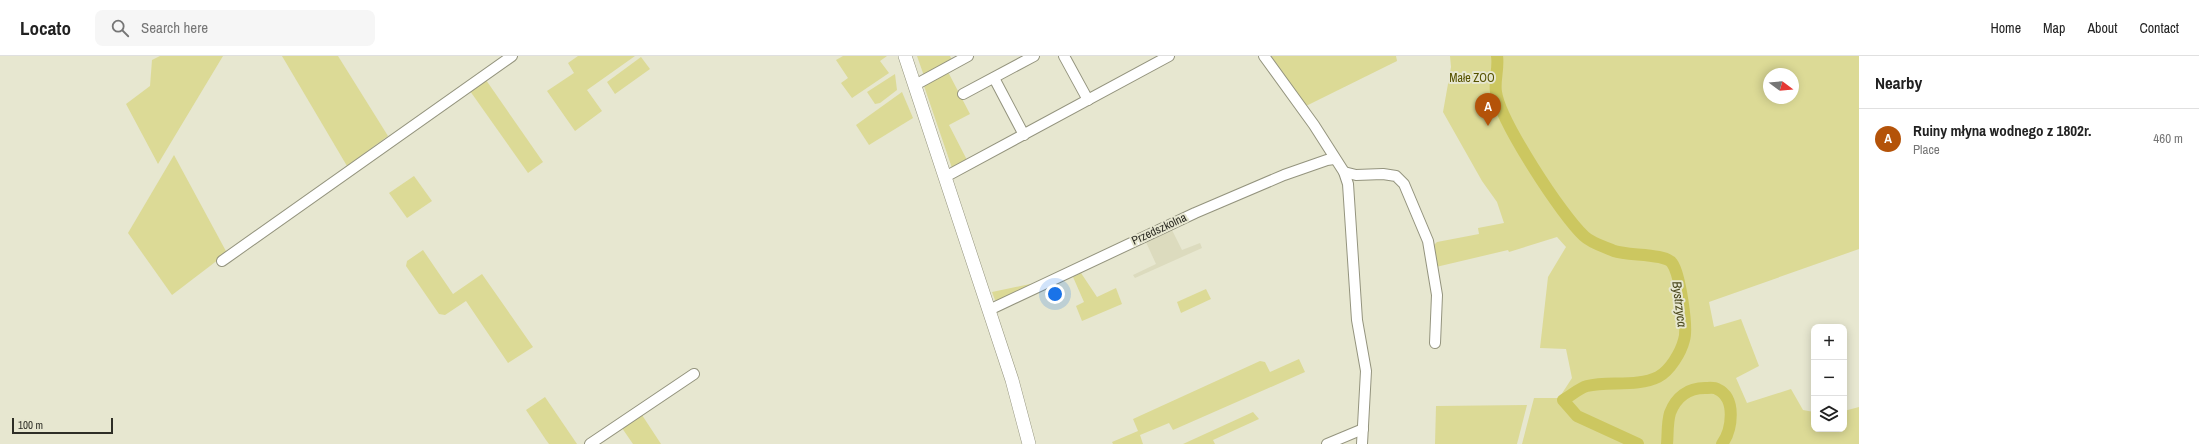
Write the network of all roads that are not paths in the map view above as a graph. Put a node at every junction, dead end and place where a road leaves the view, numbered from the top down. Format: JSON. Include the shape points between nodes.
{"nodes":[{"id":1,"x":512,"y":56,"type":"edge"},
{"id":2,"x":905,"y":56,"type":"edge"},
{"id":3,"x":968,"y":56,"type":"edge"},
{"id":4,"x":1034,"y":56,"type":"edge"},
{"id":5,"x":1064,"y":56,"type":"edge"},
{"id":6,"x":1169,"y":56,"type":"edge"},
{"id":7,"x":1264,"y":56,"type":"edge"},
{"id":8,"x":994,"y":78,"type":"junction"},
{"id":9,"x":915,"y":85,"type":"junction"},
{"id":10,"x":963,"y":94,"type":"dead end"},
{"id":11,"x":1088,"y":100,"type":"junction"},
{"id":12,"x":1024,"y":135,"type":"junction"},
{"id":13,"x":1334,"y":159,"type":"junction"},
{"id":14,"x":1344,"y":172,"type":"junction"},
{"id":15,"x":945,"y":177,"type":"junction"},
{"id":16,"x":222,"y":261,"type":"dead end"},
{"id":17,"x":989,"y":310,"type":"junction"},
{"id":18,"x":1435,"y":343,"type":"dead end"},
{"id":19,"x":694,"y":374,"type":"dead end"},
{"id":20,"x":1363,"y":429,"type":"junction"},
{"id":21,"x":590,"y":444,"type":"edge"},
{"id":22,"x":1029,"y":444,"type":"edge"},
{"id":23,"x":1327,"y":444,"type":"edge"},
{"id":24,"x":1362,"y":444,"type":"edge"}],
"edges":[{"from":1,"to":16,"type":"street"},
{"from":2,"to":9,"type":"main road"},
{"from":3,"to":9,"type":"street"},
{"from":4,"to":8,"type":"street"},
{"from":5,"to":11,"type":"street"},
{"from":6,"to":11,"type":"street"},
{"from":7,"to":13,"type":"street","via":[[1310,118]]},
{"from":8,"to":10,"type":"street"},
{"from":8,"to":12,"type":"street"},
{"from":9,"to":15,"type":"main road"},
{"from":11,"to":12,"type":"street"},
{"from":12,"to":15,"type":"street"},
{"from":13,"to":14,"type":"street"},
{"from":13,"to":17,"type":"street","name":"Przedszkolna","via":[[1284,175],[1195,213]]},
{"from":14,"to":18,"type":"street","via":[[1396,176],[1404,184],[1428,240],[1437,295]]},
{"from":14,"to":20,"type":"street","via":[[1350,202],[1358,320],[1366,365]]},
{"from":15,"to":17,"type":"main road"},
{"from":17,"to":22,"type":"main road","via":[[1020,405]]},
{"from":19,"to":21,"type":"street"},
{"from":20,"to":23,"type":"street"},
{"from":20,"to":24,"type":"street"}]}
